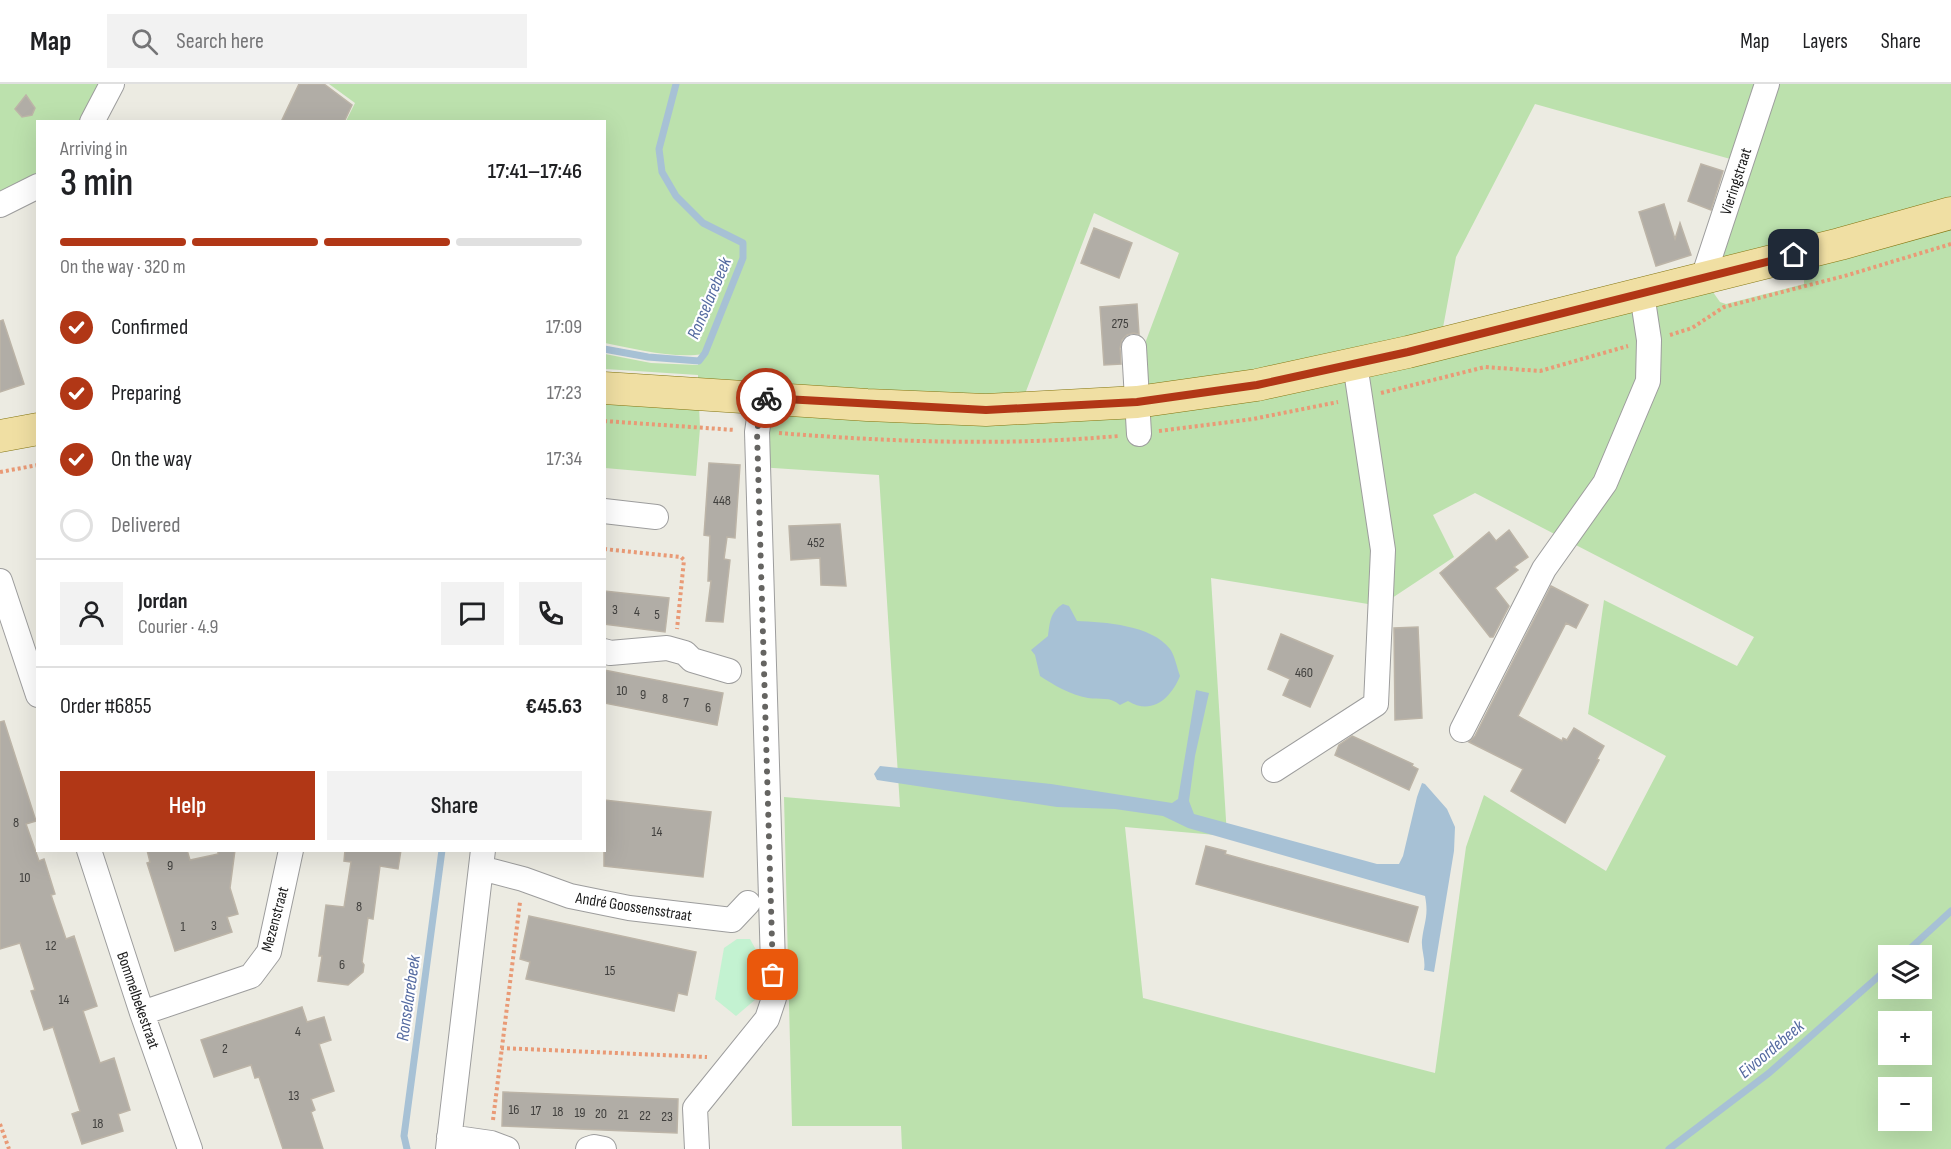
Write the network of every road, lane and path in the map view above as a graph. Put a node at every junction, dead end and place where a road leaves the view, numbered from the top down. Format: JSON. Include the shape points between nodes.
{"nodes":[{"id":1,"x":112,"y":84,"type":"edge"},
{"id":2,"x":1767,"y":84,"type":"edge"},
{"id":3,"x":93,"y":120,"type":"edge"},
{"id":4,"x":36,"y":187,"type":"edge"},
{"id":5,"x":0,"y":205,"type":"edge"},
{"id":6,"x":1951,"y":213,"type":"edge"},
{"id":7,"x":1703,"y":278,"type":"junction"},
{"id":8,"x":1642,"y":294,"type":"junction"},
{"id":9,"x":1134,"y":347,"type":"dead end"},
{"id":10,"x":1355,"y":364,"type":"junction"},
{"id":11,"x":606,"y":388,"type":"edge"},
{"id":12,"x":762,"y":398,"type":"junction"},
{"id":13,"x":1137,"y":402,"type":"junction"},
{"id":14,"x":36,"y":429,"type":"edge"},
{"id":15,"x":1139,"y":434,"type":"dead end"},
{"id":16,"x":0,"y":436,"type":"edge"},
{"id":17,"x":36,"y":465,"type":"edge"},
{"id":18,"x":0,"y":472,"type":"edge"},
{"id":19,"x":606,"y":511,"type":"edge"},
{"id":20,"x":656,"y":517,"type":"dead end"},
{"id":21,"x":606,"y":549,"type":"edge"},
{"id":22,"x":0,"y":581,"type":"edge"},
{"id":23,"x":675,"y":650,"type":"junction"},
{"id":24,"x":606,"y":652,"type":"edge"},
{"id":25,"x":729,"y":671,"type":"dead end"},
{"id":26,"x":36,"y":689,"type":"edge"},
{"id":27,"x":1462,"y":730,"type":"dead end"},
{"id":28,"x":1274,"y":770,"type":"dead end"},
{"id":29,"x":90,"y":852,"type":"edge"},
{"id":30,"x":291,"y":852,"type":"edge"},
{"id":31,"x":482,"y":859,"type":"edge"},
{"id":32,"x":523,"y":879,"type":"junction"},
{"id":33,"x":748,"y":903,"type":"dead end"},
{"id":34,"x":142,"y":1013,"type":"junction"},
{"id":35,"x":501,"y":1048,"type":"junction"},
{"id":36,"x":735,"y":1059,"type":"junction"},
{"id":37,"x":0,"y":1124,"type":"edge"},
{"id":38,"x":448,"y":1143,"type":"edge"},
{"id":39,"x":499,"y":1146,"type":"edge"},
{"id":40,"x":9,"y":1149,"type":"edge"},
{"id":41,"x":190,"y":1149,"type":"edge"},
{"id":42,"x":588,"y":1149,"type":"edge"},
{"id":43,"x":604,"y":1149,"type":"edge"},
{"id":44,"x":697,"y":1149,"type":"edge"}],
"edges":[{"from":1,"to":3,"type":"street"},
{"from":2,"to":7,"type":"street","name":"Vieringstraat"},
{"from":4,"to":5,"type":"street"},
{"from":6,"to":7,"type":"main road"},
{"from":7,"to":8,"type":"main road"},
{"from":8,"to":10,"type":"main road"},
{"from":8,"to":27,"type":"street","via":[[1649,340],[1648,381],[1605,483],[1544,568]]},
{"from":9,"to":13,"type":"street"},
{"from":10,"to":13,"type":"main road","via":[[1257,385]]},
{"from":10,"to":28,"type":"street","via":[[1383,550],[1376,704]]},
{"from":11,"to":12,"type":"main road"},
{"from":12,"to":13,"type":"main road","via":[[986,410]]},
{"from":12,"to":36,"type":"street","via":[[757,432],[774,998],[767,1019]]},
{"from":13,"to":15,"type":"street"},
{"from":14,"to":16,"type":"main road"},
{"from":17,"to":18,"type":"path"},
{"from":19,"to":20,"type":"street"},
{"from":21,"to":23,"type":"path","via":[[684,560]]},
{"from":22,"to":26,"type":"street"},
{"from":23,"to":24,"type":"street"},
{"from":23,"to":25,"type":"street","via":[[692,660]]},
{"from":29,"to":34,"type":"street","name":"Bommelbekestraat"},
{"from":30,"to":34,"type":"street","name":"Mezenstraat","via":[[268,952],[251,976]]},
{"from":31,"to":32,"type":"street","name":"André Goossensstraat"},
{"from":31,"to":38,"type":"street","name":"André Goossensstraat"},
{"from":32,"to":33,"type":"street","name":"André Goossensstraat","via":[[570,896],[628,908],[732,920]]},
{"from":32,"to":35,"type":"path"},
{"from":34,"to":41,"type":"street","name":"Bommelbekestraat"},
{"from":35,"to":36,"type":"path"},
{"from":35,"to":39,"type":"path"},
{"from":36,"to":44,"type":"street","via":[[695,1108]]},
{"from":37,"to":40,"type":"path"},
{"from":38,"to":39,"type":"street","name":"André Goossensstraat"},
{"from":42,"to":43,"type":"street"}]}
